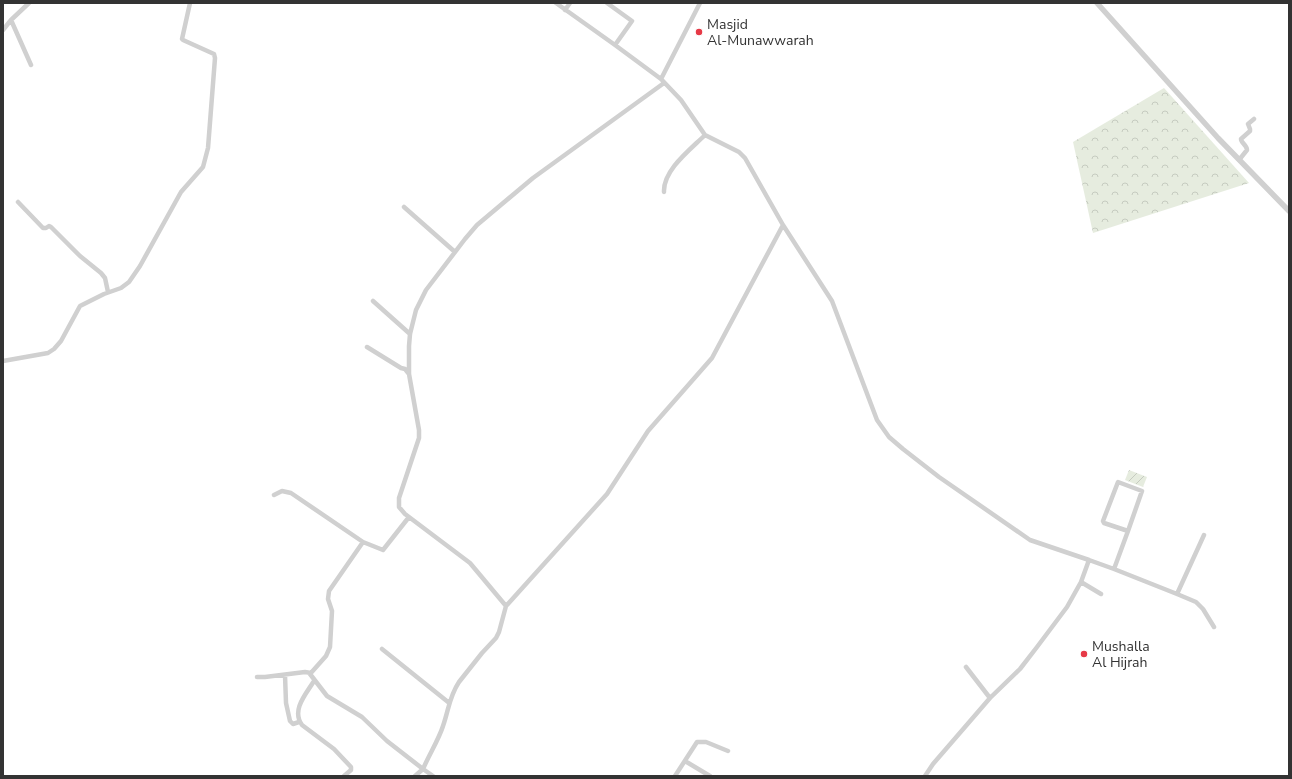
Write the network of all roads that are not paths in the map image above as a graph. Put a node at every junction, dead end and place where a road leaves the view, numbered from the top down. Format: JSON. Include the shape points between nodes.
{"nodes":[{"id":1,"x":29,"y":3,"type":"edge"},
{"id":2,"x":190,"y":3,"type":"edge"},
{"id":3,"x":556,"y":3,"type":"edge"},
{"id":4,"x":570,"y":3,"type":"edge"},
{"id":5,"x":607,"y":3,"type":"edge"},
{"id":6,"x":700,"y":3,"type":"edge"},
{"id":7,"x":1097,"y":3,"type":"edge"},
{"id":8,"x":565,"y":10,"type":"junction"},
{"id":9,"x":11,"y":20,"type":"junction"},
{"id":10,"x":3,"y":30,"type":"edge"},
{"id":11,"x":615,"y":45,"type":"junction"},
{"id":12,"x":31,"y":65,"type":"dead end"},
{"id":13,"x":662,"y":81,"type":"junction"},
{"id":14,"x":1254,"y":119,"type":"dead end"},
{"id":15,"x":705,"y":135,"type":"junction"},
{"id":16,"x":1239,"y":160,"type":"junction"},
{"id":17,"x":664,"y":192,"type":"dead end"},
{"id":18,"x":18,"y":202,"type":"dead end"},
{"id":19,"x":404,"y":207,"type":"dead end"},
{"id":20,"x":1289,"y":211,"type":"edge"},
{"id":21,"x":783,"y":225,"type":"junction"},
{"id":22,"x":455,"y":252,"type":"junction"},
{"id":23,"x":108,"y":292,"type":"junction"},
{"id":24,"x":373,"y":302,"type":"dead end"},
{"id":25,"x":410,"y":334,"type":"junction"},
{"id":26,"x":367,"y":347,"type":"dead end"},
{"id":27,"x":3,"y":361,"type":"edge"},
{"id":28,"x":409,"y":374,"type":"junction"},
{"id":29,"x":274,"y":495,"type":"dead end"},
{"id":30,"x":408,"y":518,"type":"junction"},
{"id":31,"x":1128,"y":531,"type":"junction"},
{"id":32,"x":1204,"y":535,"type":"dead end"},
{"id":33,"x":363,"y":542,"type":"junction"},
{"id":34,"x":1089,"y":560,"type":"junction"},
{"id":35,"x":1114,"y":568,"type":"junction"},
{"id":36,"x":1081,"y":582,"type":"junction"},
{"id":37,"x":1101,"y":594,"type":"dead end"},
{"id":38,"x":1178,"y":594,"type":"junction"},
{"id":39,"x":506,"y":606,"type":"junction"},
{"id":40,"x":1214,"y":627,"type":"dead end"},
{"id":41,"x":382,"y":649,"type":"dead end"},
{"id":42,"x":966,"y":667,"type":"dead end"},
{"id":43,"x":310,"y":673,"type":"junction"},
{"id":44,"x":285,"y":675,"type":"junction"},
{"id":45,"x":257,"y":677,"type":"dead end"},
{"id":46,"x":314,"y":681,"type":"junction"},
{"id":47,"x":990,"y":698,"type":"junction"},
{"id":48,"x":448,"y":702,"type":"junction"},
{"id":49,"x":299,"y":722,"type":"junction"},
{"id":50,"x":728,"y":751,"type":"dead end"},
{"id":51,"x":685,"y":761,"type":"junction"},
{"id":52,"x":423,"y":769,"type":"junction"},
{"id":53,"x":344,"y":776,"type":"edge"},
{"id":54,"x":415,"y":776,"type":"edge"},
{"id":55,"x":433,"y":776,"type":"edge"},
{"id":56,"x":675,"y":776,"type":"edge"},
{"id":57,"x":710,"y":776,"type":"edge"},
{"id":58,"x":925,"y":776,"type":"edge"}],
"edges":[{"from":1,"to":9,"type":"street"},
{"from":2,"to":23,"type":"street","via":[[182,38],[214,54],[215,58],[208,148],[204,163],[181,192],[129,282]]},
{"from":3,"to":8,"type":"street"},
{"from":4,"to":8,"type":"street"},
{"from":5,"to":11,"type":"street","via":[[632,21]]},
{"from":6,"to":13,"type":"street"},
{"from":7,"to":16,"type":"street"},
{"from":8,"to":11,"type":"street"},
{"from":9,"to":10,"type":"street"},
{"from":9,"to":12,"type":"street"},
{"from":11,"to":13,"type":"street"},
{"from":13,"to":15,"type":"street","via":[[681,100]]},
{"from":13,"to":22,"type":"street","via":[[518,190],[477,225]]},
{"from":14,"to":16,"type":"street","via":[[1248,124],[1250,131],[1241,139],[1247,150]]},
{"from":15,"to":17,"type":"street","via":[[671,171],[665,181]]},
{"from":15,"to":21,"type":"street","via":[[743,155]]},
{"from":16,"to":20,"type":"street"},
{"from":18,"to":23,"type":"street","via":[[43,228],[51,227],[101,273],[105,278]]},
{"from":19,"to":22,"type":"street"},
{"from":21,"to":34,"type":"street","via":[[832,301],[877,420],[889,437],[902,450],[1030,540]]},
{"from":21,"to":39,"type":"street","via":[[712,358],[648,431],[607,494]]},
{"from":22,"to":25,"type":"street","via":[[420,300]]},
{"from":23,"to":27,"type":"street","via":[[78,308],[54,349]]},
{"from":24,"to":25,"type":"street"},
{"from":25,"to":28,"type":"street"},
{"from":26,"to":28,"type":"street","via":[[405,369]]},
{"from":28,"to":30,"type":"street","via":[[419,435],[399,498],[399,507]]},
{"from":29,"to":33,"type":"street","via":[[282,491],[291,493]]},
{"from":30,"to":33,"type":"street","via":[[383,550]]},
{"from":30,"to":39,"type":"street","via":[[470,563]]},
{"from":31,"to":31,"type":"street","via":[[1104,523],[1118,482],[1142,491]]},
{"from":31,"to":35,"type":"street"},
{"from":32,"to":38,"type":"street"},
{"from":33,"to":43,"type":"street","via":[[329,591],[328,599],[332,611],[330,647],[326,656]]},
{"from":34,"to":35,"type":"street"},
{"from":34,"to":36,"type":"street"},
{"from":35,"to":38,"type":"street"},
{"from":36,"to":37,"type":"street"},
{"from":36,"to":47,"type":"street","via":[[1060,617],[1024,664]]},
{"from":38,"to":40,"type":"street","via":[[1200,606]]},
{"from":39,"to":48,"type":"street","via":[[498,635],[459,682]]},
{"from":41,"to":48,"type":"street"},
{"from":42,"to":47,"type":"street"},
{"from":43,"to":44,"type":"street"},
{"from":43,"to":46,"type":"street"},
{"from":44,"to":45,"type":"street"},
{"from":44,"to":49,"type":"street","via":[[286,703],[290,721],[293,724]]},
{"from":46,"to":49,"type":"street","via":[[299,706]]},
{"from":46,"to":52,"type":"street","via":[[327,696],[362,717],[387,741]]},
{"from":47,"to":58,"type":"street"},
{"from":48,"to":52,"type":"street","via":[[443,727]]},
{"from":49,"to":53,"type":"street","via":[[334,749],[351,767]]},
{"from":50,"to":51,"type":"street","via":[[701,741],[697,742]]},
{"from":51,"to":56,"type":"street"},
{"from":51,"to":57,"type":"street"},
{"from":52,"to":54,"type":"street"},
{"from":52,"to":55,"type":"street"}]}
